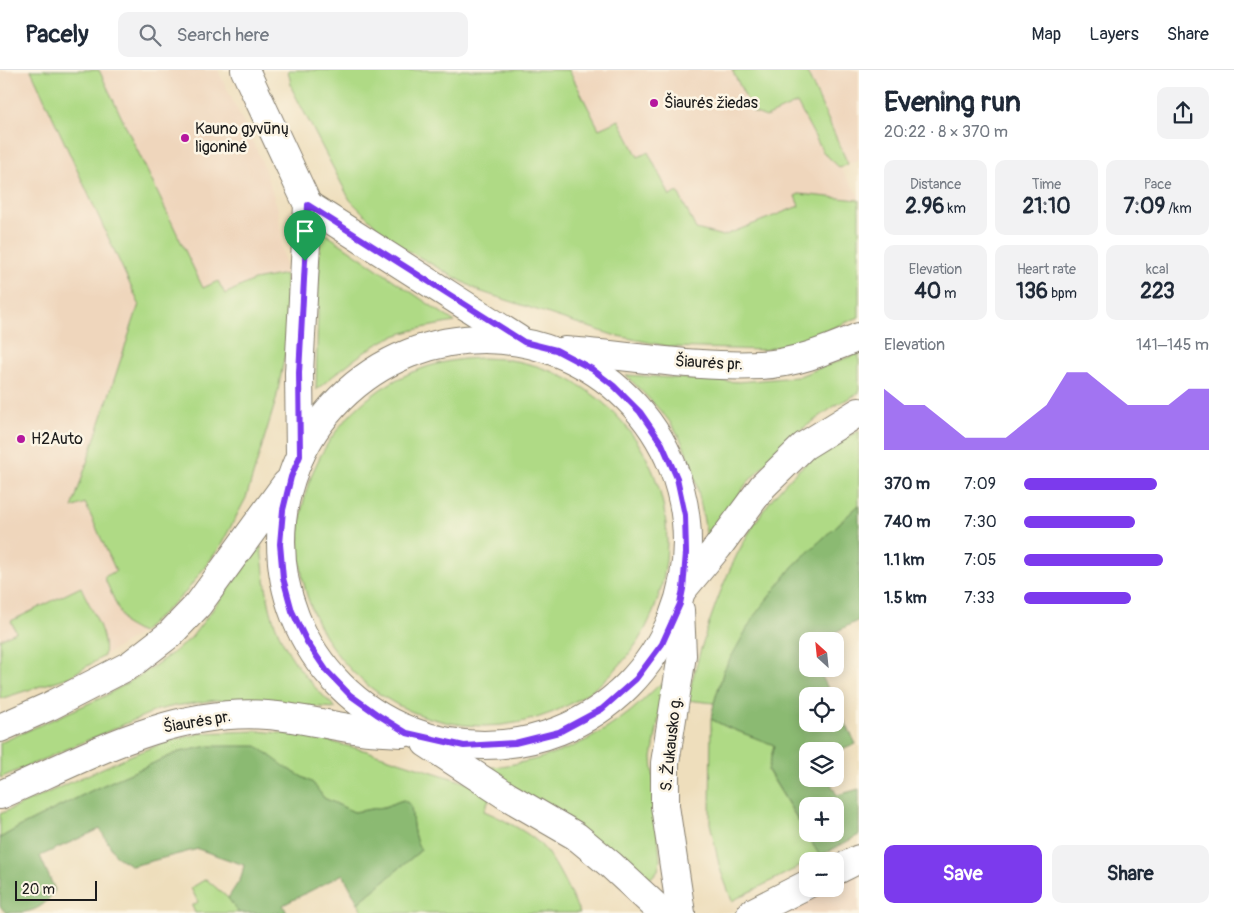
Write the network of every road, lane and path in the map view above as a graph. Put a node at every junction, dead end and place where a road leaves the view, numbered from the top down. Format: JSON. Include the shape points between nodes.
{"nodes":[{"id":1,"x":245,"y":70,"type":"edge"},
{"id":2,"x":308,"y":205,"type":"junction"},
{"id":3,"x":859,"y":337,"type":"edge"},
{"id":4,"x":524,"y":342,"type":"junction"},
{"id":5,"x":556,"y":350,"type":"junction"},
{"id":6,"x":859,"y":412,"type":"edge"},
{"id":7,"x":295,"y":466,"type":"junction"},
{"id":8,"x":681,"y":596,"type":"junction"},
{"id":9,"x":0,"y":728,"type":"edge"},
{"id":10,"x":410,"y":734,"type":"junction"},
{"id":11,"x":0,"y":795,"type":"edge"},
{"id":12,"x":859,"y":858,"type":"edge"},
{"id":13,"x":844,"y":866,"type":"edge"},
{"id":14,"x":799,"y":889,"type":"edge"},
{"id":15,"x":663,"y":913,"type":"edge"},
{"id":16,"x":681,"y":913,"type":"edge"},
{"id":17,"x":751,"y":913,"type":"edge"}],
"edges":[{"from":1,"to":2,"type":"main road"},
{"from":2,"to":4,"type":"main road"},
{"from":2,"to":7,"type":"main road"},
{"from":3,"to":5,"type":"main road","name":"Šiaurės pr.","via":[[827,351],[761,365],[705,364]]},
{"from":4,"to":5,"type":"main road"},
{"from":4,"to":7,"type":"main road","via":[[485,338],[447,342],[410,353],[375,370],[345,394],[319,423]]},
{"from":5,"to":8,"type":"main road","via":[[592,369],[614,386],[640,412],[662,444],[677,478],[685,515],[686,553]]},
{"from":6,"to":8,"type":"main road","via":[[804,446],[763,486]]},
{"from":7,"to":9,"type":"main road","via":[[198,605],[170,634],[130,664]]},
{"from":7,"to":10,"type":"main road","via":[[283,510],[280,544],[283,578],[292,611],[326,670],[350,695]]},
{"from":8,"to":10,"type":"main road","via":[[662,644],[636,679],[602,709],[559,732],[515,743],[464,746]]},
{"from":8,"to":16,"type":"main road","name":"S. Žukausko g.","via":[[682,655],[666,763],[665,806]]},
{"from":10,"to":11,"type":"main road","name":"Šiaurės pr.","via":[[267,715],[227,715],[138,734]]},
{"from":10,"to":15,"type":"main road","via":[[576,836]]},
{"from":12,"to":13,"type":"main road"},
{"from":14,"to":17,"type":"main road"}]}
